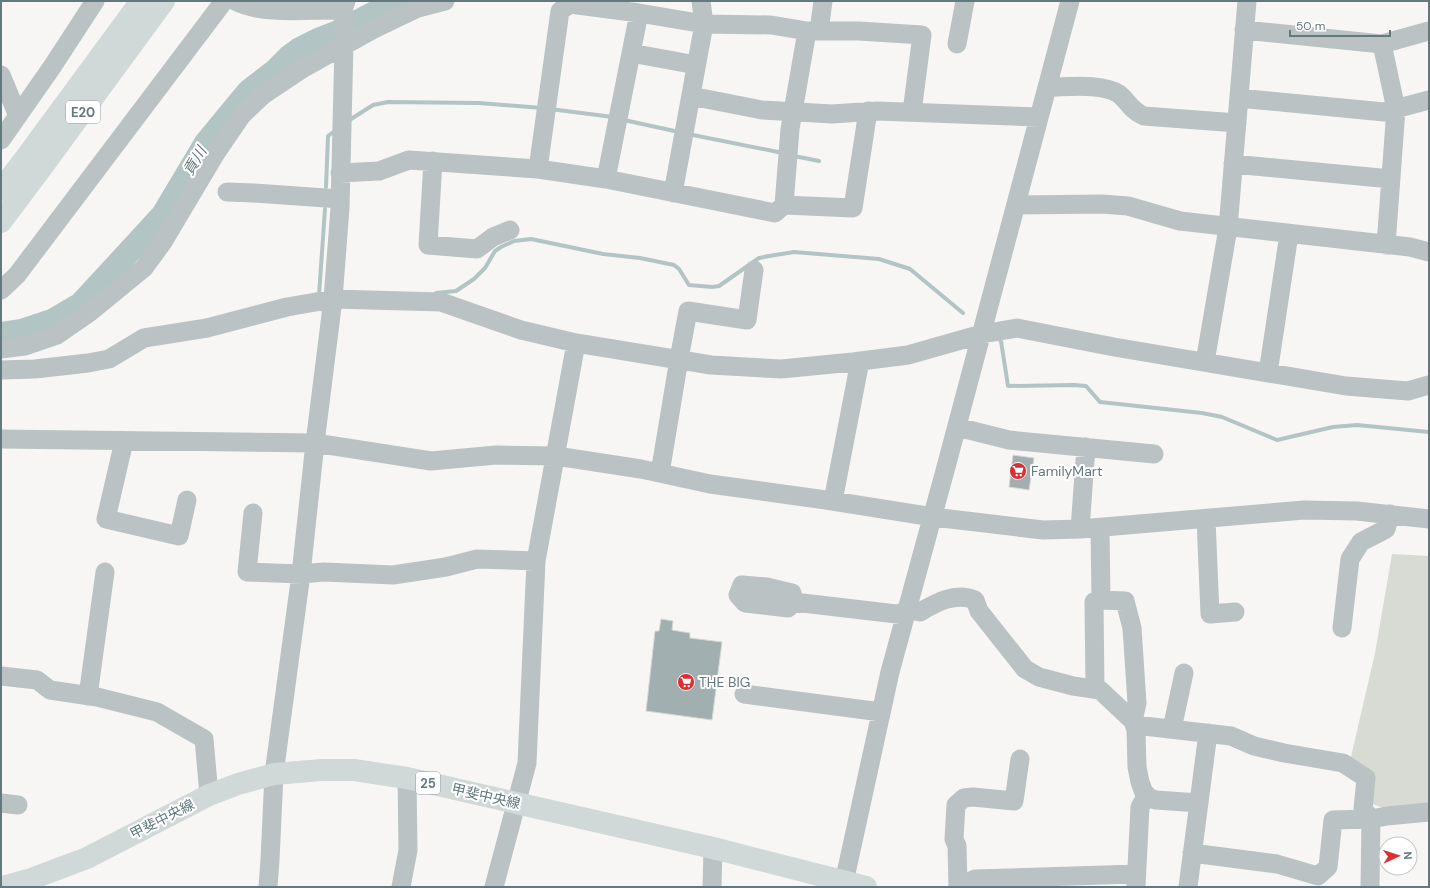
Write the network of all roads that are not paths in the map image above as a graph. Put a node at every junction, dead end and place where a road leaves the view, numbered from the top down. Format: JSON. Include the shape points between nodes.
{"nodes":[{"id":1,"x":95,"y":1,"type":"edge"},
{"id":2,"x":141,"y":1,"type":"edge"},
{"id":3,"x":164,"y":1,"type":"edge"},
{"id":4,"x":224,"y":1,"type":"edge"},
{"id":5,"x":235,"y":1,"type":"edge"},
{"id":6,"x":445,"y":1,"type":"edge"},
{"id":7,"x":701,"y":1,"type":"edge"},
{"id":8,"x":823,"y":1,"type":"edge"},
{"id":9,"x":965,"y":1,"type":"edge"},
{"id":10,"x":1070,"y":1,"type":"edge"},
{"id":11,"x":1247,"y":1,"type":"edge"},
{"id":12,"x":345,"y":5,"type":"edge"},
{"id":13,"x":635,"y":9,"type":"edge"},
{"id":14,"x":704,"y":24,"type":"junction"},
{"id":15,"x":1244,"y":30,"type":"junction"},
{"id":16,"x":813,"y":31,"type":"junction"},
{"id":17,"x":1429,"y":31,"type":"edge"},
{"id":18,"x":957,"y":44,"type":"dead end"},
{"id":19,"x":1382,"y":44,"type":"junction"},
{"id":20,"x":344,"y":45,"type":"junction"},
{"id":21,"x":631,"y":53,"type":"junction"},
{"id":22,"x":696,"y":65,"type":"junction"},
{"id":23,"x":1,"y":75,"type":"edge"},
{"id":24,"x":1048,"y":87,"type":"junction"},
{"id":25,"x":691,"y":96,"type":"junction"},
{"id":26,"x":1239,"y":98,"type":"junction"},
{"id":27,"x":1429,"y":100,"type":"edge"},
{"id":28,"x":1396,"y":109,"type":"junction"},
{"id":29,"x":793,"y":111,"type":"junction"},
{"id":30,"x":868,"y":111,"type":"junction"},
{"id":31,"x":912,"y":112,"type":"junction"},
{"id":32,"x":18,"y":116,"type":"junction"},
{"id":33,"x":1040,"y":118,"type":"junction"},
{"id":34,"x":1236,"y":123,"type":"junction"},
{"id":35,"x":1,"y":140,"type":"edge"},
{"id":36,"x":433,"y":161,"type":"junction"},
{"id":37,"x":1233,"y":164,"type":"junction"},
{"id":38,"x":538,"y":169,"type":"junction"},
{"id":39,"x":340,"y":173,"type":"junction"},
{"id":40,"x":606,"y":179,"type":"junction"},
{"id":41,"x":1391,"y":179,"type":"junction"},
{"id":42,"x":1,"y":190,"type":"edge"},
{"id":43,"x":227,"y":192,"type":"dead end"},
{"id":44,"x":673,"y":193,"type":"junction"},
{"id":45,"x":340,"y":199,"type":"junction"},
{"id":46,"x":1016,"y":205,"type":"junction"},
{"id":47,"x":784,"y":206,"type":"junction"},
{"id":48,"x":1,"y":222,"type":"edge"},
{"id":49,"x":1228,"y":228,"type":"junction"},
{"id":50,"x":510,"y":230,"type":"dead end"},
{"id":51,"x":1289,"y":234,"type":"junction"},
{"id":52,"x":1386,"y":245,"type":"junction"},
{"id":53,"x":1429,"y":252,"type":"edge"},
{"id":54,"x":754,"y":270,"type":"dead end"},
{"id":55,"x":1,"y":290,"type":"edge"},
{"id":56,"x":333,"y":294,"type":"junction"},
{"id":57,"x":982,"y":334,"type":"junction"},
{"id":58,"x":576,"y":343,"type":"junction"},
{"id":59,"x":1,"y":349,"type":"edge"},
{"id":60,"x":27,"y":359,"type":"junction"},
{"id":61,"x":679,"y":359,"type":"junction"},
{"id":62,"x":860,"y":361,"type":"junction"},
{"id":63,"x":1205,"y":362,"type":"junction"},
{"id":64,"x":1,"y":370,"type":"edge"},
{"id":65,"x":1268,"y":373,"type":"junction"},
{"id":66,"x":1429,"y":385,"type":"edge"},
{"id":67,"x":957,"y":427,"type":"junction"},
{"id":68,"x":1,"y":439,"type":"edge"},
{"id":69,"x":124,"y":440,"type":"junction"},
{"id":70,"x":315,"y":443,"type":"junction"},
{"id":71,"x":1086,"y":447,"type":"junction"},
{"id":72,"x":1154,"y":454,"type":"dead end"},
{"id":73,"x":556,"y":456,"type":"junction"},
{"id":74,"x":660,"y":473,"type":"junction"},
{"id":75,"x":187,"y":500,"type":"dead end"},
{"id":76,"x":833,"y":501,"type":"junction"},
{"id":77,"x":252,"y":513,"type":"dead end"},
{"id":78,"x":1390,"y":514,"type":"junction"},
{"id":79,"x":933,"y":517,"type":"junction"},
{"id":80,"x":1206,"y":519,"type":"junction"},
{"id":81,"x":1429,"y":519,"type":"edge"},
{"id":82,"x":1100,"y":528,"type":"junction"},
{"id":83,"x":1080,"y":529,"type":"junction"},
{"id":84,"x":536,"y":561,"type":"junction"},
{"id":85,"x":105,"y":572,"type":"dead end"},
{"id":86,"x":301,"y":574,"type":"junction"},
{"id":87,"x":1101,"y":600,"type":"junction"},
{"id":88,"x":794,"y":602,"type":"dead end"},
{"id":89,"x":905,"y":612,"type":"junction"},
{"id":90,"x":1235,"y":612,"type":"dead end"},
{"id":91,"x":1342,"y":628,"type":"dead end"},
{"id":92,"x":1184,"y":673,"type":"dead end"},
{"id":93,"x":1,"y":676,"type":"edge"},
{"id":94,"x":1095,"y":689,"type":"junction"},
{"id":95,"x":744,"y":694,"type":"dead end"},
{"id":96,"x":88,"y":696,"type":"junction"},
{"id":97,"x":881,"y":712,"type":"junction"},
{"id":98,"x":1134,"y":723,"type":"junction"},
{"id":99,"x":1172,"y":729,"type":"junction"},
{"id":100,"x":1208,"y":733,"type":"junction"},
{"id":101,"x":1020,"y":759,"type":"dead end"},
{"id":102,"x":274,"y":774,"type":"junction"},
{"id":103,"x":407,"y":778,"type":"junction"},
{"id":104,"x":209,"y":795,"type":"junction"},
{"id":105,"x":1147,"y":795,"type":"junction"},
{"id":106,"x":517,"y":803,"type":"junction"},
{"id":107,"x":1199,"y":803,"type":"junction"},
{"id":108,"x":1429,"y":812,"type":"edge"},
{"id":109,"x":1371,"y":819,"type":"junction"},
{"id":110,"x":713,"y":848,"type":"junction"},
{"id":111,"x":1192,"y":852,"type":"junction"},
{"id":112,"x":1136,"y":880,"type":"edge"},
{"id":113,"x":844,"y":885,"type":"edge"},
{"id":114,"x":3,"y":887,"type":"edge"},
{"id":115,"x":268,"y":887,"type":"edge"},
{"id":116,"x":401,"y":887,"type":"edge"},
{"id":117,"x":494,"y":887,"type":"edge"},
{"id":118,"x":712,"y":887,"type":"edge"},
{"id":119,"x":866,"y":887,"type":"edge"},
{"id":120,"x":958,"y":887,"type":"edge"},
{"id":121,"x":1188,"y":887,"type":"edge"},
{"id":122,"x":1370,"y":887,"type":"edge"}],
"edges":[{"from":1,"to":32,"type":"street"},
{"from":2,"to":42,"type":"main road","number":"E20"},
{"from":3,"to":48,"type":"main road","number":"E20"},
{"from":4,"to":55,"type":"street","via":[[17,275]]},
{"from":5,"to":12,"type":"street","via":[[270,11]]},
{"from":6,"to":20,"type":"street","via":[[418,8]]},
{"from":7,"to":14,"type":"street"},
{"from":8,"to":16,"type":"street"},
{"from":9,"to":18,"type":"street"},
{"from":10,"to":24,"type":"street"},
{"from":11,"to":15,"type":"street"},
{"from":12,"to":20,"type":"street"},
{"from":13,"to":14,"type":"street"},
{"from":13,"to":21,"type":"street"},
{"from":13,"to":38,"type":"street","via":[[570,4],[560,11]]},
{"from":14,"to":16,"type":"street","via":[[771,24]]},
{"from":14,"to":22,"type":"street"},
{"from":15,"to":19,"type":"street"},
{"from":15,"to":26,"type":"street"},
{"from":16,"to":29,"type":"street"},
{"from":16,"to":31,"type":"street","via":[[922,35]]},
{"from":17,"to":19,"type":"street"},
{"from":19,"to":28,"type":"street"},
{"from":20,"to":39,"type":"street"},
{"from":20,"to":60,"type":"street","via":[[263,95],[242,116],[216,153],[163,242],[144,268]]},
{"from":21,"to":22,"type":"street"},
{"from":21,"to":40,"type":"street"},
{"from":22,"to":25,"type":"street"},
{"from":23,"to":32,"type":"street"},
{"from":24,"to":33,"type":"street"},
{"from":24,"to":34,"type":"street","via":[[1105,88],[1119,95],[1135,112],[1144,116]]},
{"from":25,"to":29,"type":"street","via":[[762,110]]},
{"from":25,"to":44,"type":"street"},
{"from":26,"to":28,"type":"street","via":[[1384,112]]},
{"from":26,"to":34,"type":"street"},
{"from":27,"to":28,"type":"street"},
{"from":28,"to":41,"type":"street"},
{"from":29,"to":30,"type":"street","via":[[832,114]]},
{"from":29,"to":47,"type":"street"},
{"from":30,"to":31,"type":"street"},
{"from":30,"to":47,"type":"street","via":[[853,208]]},
{"from":31,"to":33,"type":"street"},
{"from":32,"to":35,"type":"street"},
{"from":33,"to":46,"type":"street"},
{"from":34,"to":37,"type":"street"},
{"from":36,"to":38,"type":"street"},
{"from":36,"to":39,"type":"street","via":[[409,160],[379,171]]},
{"from":36,"to":50,"type":"street","via":[[428,245],[477,249],[493,237]]},
{"from":37,"to":41,"type":"street"},
{"from":37,"to":49,"type":"street"},
{"from":38,"to":40,"type":"street"},
{"from":39,"to":45,"type":"street"},
{"from":40,"to":44,"type":"street"},
{"from":41,"to":52,"type":"street"},
{"from":43,"to":45,"type":"street"},
{"from":44,"to":47,"type":"street","via":[[775,213]]},
{"from":45,"to":56,"type":"street"},
{"from":46,"to":49,"type":"street","via":[[1128,206],[1180,221]]},
{"from":46,"to":57,"type":"street"},
{"from":49,"to":51,"type":"street"},
{"from":49,"to":63,"type":"street"},
{"from":51,"to":52,"type":"street"},
{"from":51,"to":65,"type":"street"},
{"from":52,"to":53,"type":"street"},
{"from":54,"to":61,"type":"street","via":[[747,320],[688,311]]},
{"from":56,"to":58,"type":"street","via":[[441,302],[521,330]]},
{"from":56,"to":60,"type":"street","via":[[207,328],[144,338],[109,359],[88,363]]},
{"from":56,"to":70,"type":"street"},
{"from":57,"to":62,"type":"street","via":[[908,355]]},
{"from":57,"to":63,"type":"street","via":[[1017,328]]},
{"from":57,"to":67,"type":"street"},
{"from":58,"to":61,"type":"street"},
{"from":58,"to":73,"type":"street"},
{"from":59,"to":60,"type":"street"},
{"from":60,"to":64,"type":"street"},
{"from":61,"to":62,"type":"street","via":[[711,365],[781,369]]},
{"from":61,"to":74,"type":"street"},
{"from":62,"to":76,"type":"street"},
{"from":63,"to":65,"type":"street"},
{"from":65,"to":66,"type":"street","via":[[1346,386],[1408,391]]},
{"from":67,"to":71,"type":"street","via":[[1009,440]]},
{"from":67,"to":79,"type":"street"},
{"from":68,"to":69,"type":"street"},
{"from":69,"to":70,"type":"street"},
{"from":69,"to":75,"type":"street","via":[[106,519],[179,536]]},
{"from":70,"to":73,"type":"street","via":[[431,461],[496,455]]},
{"from":70,"to":86,"type":"street"},
{"from":71,"to":72,"type":"street"},
{"from":71,"to":83,"type":"street"},
{"from":73,"to":74,"type":"street"},
{"from":73,"to":84,"type":"street"},
{"from":74,"to":76,"type":"street","via":[[710,484]]},
{"from":76,"to":79,"type":"street"},
{"from":77,"to":86,"type":"street","via":[[247,572]]},
{"from":78,"to":80,"type":"street","via":[[1304,510]]},
{"from":78,"to":81,"type":"street"},
{"from":78,"to":91,"type":"street","via":[[1386,529],[1361,542],[1350,559]]},
{"from":79,"to":83,"type":"street","via":[[1043,530]]},
{"from":79,"to":89,"type":"street"},
{"from":80,"to":82,"type":"street"},
{"from":80,"to":90,"type":"street","via":[[1210,614]]},
{"from":82,"to":83,"type":"street"},
{"from":82,"to":87,"type":"street"},
{"from":84,"to":86,"type":"street","via":[[477,559],[446,567],[393,575],[324,572]]},
{"from":84,"to":106,"type":"street","via":[[527,763]]},
{"from":85,"to":96,"type":"street"},
{"from":86,"to":102,"type":"street"},
{"from":87,"to":94,"type":"street","via":[[1094,602]]},
{"from":87,"to":98,"type":"street","via":[[1125,601],[1132,628],[1137,703]]},
{"from":88,"to":89,"type":"street"},
{"from":89,"to":94,"type":"street","via":[[920,612],[944,599],[967,596],[975,600],[979,611],[1025,669],[1039,677]]},
{"from":89,"to":97,"type":"street"},
{"from":92,"to":99,"type":"street"},
{"from":93,"to":96,"type":"street","via":[[37,680],[50,690]]},
{"from":94,"to":98,"type":"street","via":[[1106,695]]},
{"from":95,"to":97,"type":"street"},
{"from":96,"to":104,"type":"street","via":[[157,712],[204,739]]},
{"from":97,"to":113,"type":"street"},
{"from":98,"to":99,"type":"street"},
{"from":98,"to":105,"type":"street","via":[[1137,767],[1140,782]]},
{"from":99,"to":100,"type":"street"},
{"from":100,"to":107,"type":"street"},
{"from":100,"to":109,"type":"street","via":[[1231,736],[1254,746],[1284,753],[1343,763],[1366,778],[1363,808]]},
{"from":101,"to":120,"type":"street","via":[[1014,801],[973,797],[964,798],[956,805],[954,839],[957,846]]},
{"from":102,"to":103,"type":"main road","name":"甲斐中央線","number":"25","via":[[354,770]]},
{"from":102,"to":104,"type":"main road","name":"甲斐中央線","number":"25"},
{"from":102,"to":115,"type":"street"},
{"from":103,"to":106,"type":"main road","name":"甲斐中央線","number":"25"},
{"from":103,"to":116,"type":"street","via":[[408,850]]},
{"from":104,"to":114,"type":"main road","name":"甲斐中央線","number":"25","via":[[87,858]]},
{"from":105,"to":107,"type":"street","via":[[1156,800]]},
{"from":105,"to":112,"type":"street","via":[[1140,807]]},
{"from":106,"to":110,"type":"main road","name":"甲斐中央線","number":"25"},
{"from":106,"to":117,"type":"street"},
{"from":107,"to":111,"type":"street"},
{"from":108,"to":109,"type":"street"},
{"from":109,"to":111,"type":"street","via":[[1333,820],[1328,867],[1318,876],[1277,864]]},
{"from":109,"to":122,"type":"street"},
{"from":110,"to":113,"type":"main road","name":"甲斐中央線","number":"25"},
{"from":110,"to":118,"type":"street"},
{"from":111,"to":121,"type":"street"},
{"from":112,"to":120,"type":"street","via":[[975,880]]},
{"from":113,"to":119,"type":"main road","name":"甲斐中央線","number":"25"}]}
